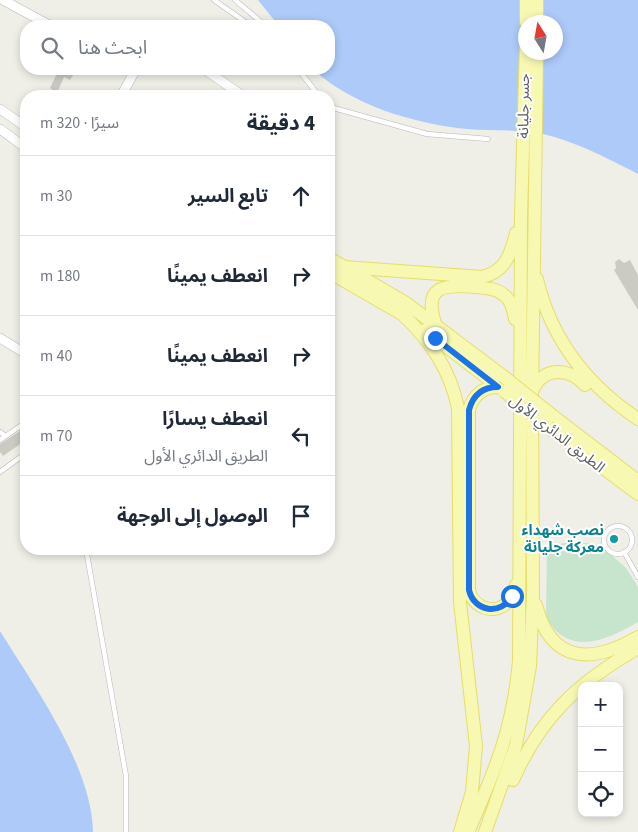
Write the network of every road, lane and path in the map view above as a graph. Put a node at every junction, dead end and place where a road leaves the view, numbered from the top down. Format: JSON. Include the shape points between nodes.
{"nodes":[{"id":1,"x":3,"y":0,"type":"edge"},
{"id":2,"x":214,"y":0,"type":"edge"},
{"id":3,"x":235,"y":0,"type":"edge"},
{"id":4,"x":526,"y":0,"type":"edge"},
{"id":5,"x":538,"y":0,"type":"edge"},
{"id":6,"x":526,"y":15,"type":"edge"},
{"id":7,"x":537,"y":15,"type":"edge"},
{"id":8,"x":255,"y":16,"type":"junction"},
{"id":9,"x":40,"y":20,"type":"edge"},
{"id":10,"x":243,"y":20,"type":"edge"},
{"id":11,"x":253,"y":20,"type":"edge"},
{"id":12,"x":259,"y":20,"type":"edge"},
{"id":13,"x":526,"y":60,"type":"edge"},
{"id":14,"x":536,"y":60,"type":"edge"},
{"id":15,"x":133,"y":75,"type":"edge"},
{"id":16,"x":213,"y":75,"type":"edge"},
{"id":17,"x":303,"y":75,"type":"edge"},
{"id":18,"x":124,"y":90,"type":"edge"},
{"id":19,"x":234,"y":90,"type":"edge"},
{"id":20,"x":314,"y":90,"type":"edge"},
{"id":21,"x":0,"y":109,"type":"edge"},
{"id":22,"x":335,"y":109,"type":"edge"},
{"id":23,"x":20,"y":123,"type":"edge"},
{"id":24,"x":0,"y":129,"type":"edge"},
{"id":25,"x":488,"y":140,"type":"dead end"},
{"id":26,"x":20,"y":144,"type":"edge"},
{"id":27,"x":529,"y":167,"type":"junction"},
{"id":28,"x":521,"y":216,"type":"junction"},
{"id":29,"x":533,"y":257,"type":"junction"},
{"id":30,"x":335,"y":262,"type":"edge"},
{"id":31,"x":344,"y":267,"type":"junction"},
{"id":32,"x":335,"y":275,"type":"edge"},
{"id":33,"x":401,"y":313,"type":"junction"},
{"id":34,"x":435,"y":324,"type":"junction"},
{"id":35,"x":0,"y":338,"type":"edge"},
{"id":36,"x":520,"y":341,"type":"junction"},
{"id":37,"x":20,"y":350,"type":"edge"},
{"id":38,"x":502,"y":385,"type":"junction"},
{"id":39,"x":532,"y":394,"type":"junction"},
{"id":40,"x":638,"y":418,"type":"edge"},
{"id":41,"x":20,"y":426,"type":"edge"},
{"id":42,"x":638,"y":429,"type":"edge"},
{"id":43,"x":0,"y":432,"type":"edge"},
{"id":44,"x":6,"y":436,"type":"junction"},
{"id":45,"x":0,"y":440,"type":"edge"},
{"id":46,"x":20,"y":457,"type":"edge"},
{"id":47,"x":0,"y":472,"type":"edge"},
{"id":48,"x":638,"y":482,"type":"edge"},
{"id":49,"x":638,"y":494,"type":"edge"},
{"id":50,"x":624,"y":552,"type":"junction"},
{"id":51,"x":87,"y":555,"type":"edge"},
{"id":52,"x":638,"y":577,"type":"edge"},
{"id":53,"x":519,"y":578,"type":"junction"},
{"id":54,"x":533,"y":594,"type":"junction"},
{"id":55,"x":638,"y":637,"type":"edge"},
{"id":56,"x":638,"y":648,"type":"edge"},
{"id":57,"x":492,"y":816,"type":"junction"},
{"id":58,"x":126,"y":832,"type":"edge"},
{"id":59,"x":460,"y":832,"type":"edge"},
{"id":60,"x":468,"y":832,"type":"edge"},
{"id":61,"x":485,"y":832,"type":"edge"}],
"edges":[{"from":1,"to":9,"type":"street"},
{"from":2,"to":10,"type":"lane"},
{"from":3,"to":8,"type":"lane"},
{"from":4,"to":6,"type":"main road"},
{"from":5,"to":7,"type":"main road"},
{"from":8,"to":11,"type":"lane"},
{"from":8,"to":12,"type":"lane"},
{"from":13,"to":27,"type":"main road","name":"جسر جليانة"},
{"from":14,"to":27,"type":"main road","name":"جسر جليانة"},
{"from":15,"to":18,"type":"street"},
{"from":16,"to":19,"type":"street"},
{"from":17,"to":20,"type":"lane"},
{"from":21,"to":23,"type":"street"},
{"from":22,"to":25,"type":"lane","via":[[427,134]]},
{"from":24,"to":26,"type":"street"},
{"from":27,"to":28,"type":"main road"},
{"from":27,"to":29,"type":"main road"},
{"from":28,"to":31,"type":"main road","via":[[507,261],[487,276],[472,278]]},
{"from":28,"to":36,"type":"main road"},
{"from":29,"to":39,"type":"main road"},
{"from":29,"to":40,"type":"main road","via":[[546,311],[564,347],[577,366],[604,393]]},
{"from":30,"to":31,"type":"main road"},
{"from":31,"to":34,"type":"main road"},
{"from":32,"to":33,"type":"main road","name":"الطريق الدائري الأول"},
{"from":33,"to":38,"type":"main road","name":"الطريق الدائري الأول"},
{"from":33,"to":59,"type":"main road","via":[[422,334],[443,363],[458,408],[460,602],[476,746],[472,792]]},
{"from":34,"to":36,"type":"main road","via":[[431,301],[443,287],[492,289],[511,302]]},
{"from":34,"to":38,"type":"main road"},
{"from":35,"to":37,"type":"street"},
{"from":36,"to":53,"type":"main road"},
{"from":38,"to":48,"type":"main road","name":"الطريق الدائري الأول","bridge":true,"via":[[553,416]]},
{"from":38,"to":49,"type":"main road","name":"الطريق الدائري الأول","bridge":true,"via":[[552,430]]},
{"from":38,"to":53,"type":"main road","via":[[477,394],[469,410],[470,595],[483,608],[498,608],[509,600]]},
{"from":39,"to":42,"type":"main road","via":[[535,385],[546,375],[555,371],[566,372],[579,379],[606,406]]},
{"from":39,"to":54,"type":"main road"},
{"from":41,"to":44,"type":"lane"},
{"from":43,"to":44,"type":"lane"},
{"from":44,"to":45,"type":"lane"},
{"from":46,"to":47,"type":"lane"},
{"from":50,"to":50,"type":"lane","via":[[631,544],[630,533],[622,527],[611,528],[604,537],[604,545],[615,554]]},
{"from":50,"to":52,"type":"lane"},
{"from":51,"to":58,"type":"lane","via":[[126,776]]},
{"from":53,"to":60,"type":"main road","via":[[519,660],[510,726],[494,775]]},
{"from":54,"to":55,"type":"main road","via":[[544,627],[568,651],[583,655],[605,654]]},
{"from":54,"to":57,"type":"main road","via":[[530,666],[522,719]]},
{"from":56,"to":57,"type":"main road","via":[[588,679],[554,711],[531,744]]},
{"from":57,"to":61,"type":"main road"}]}
